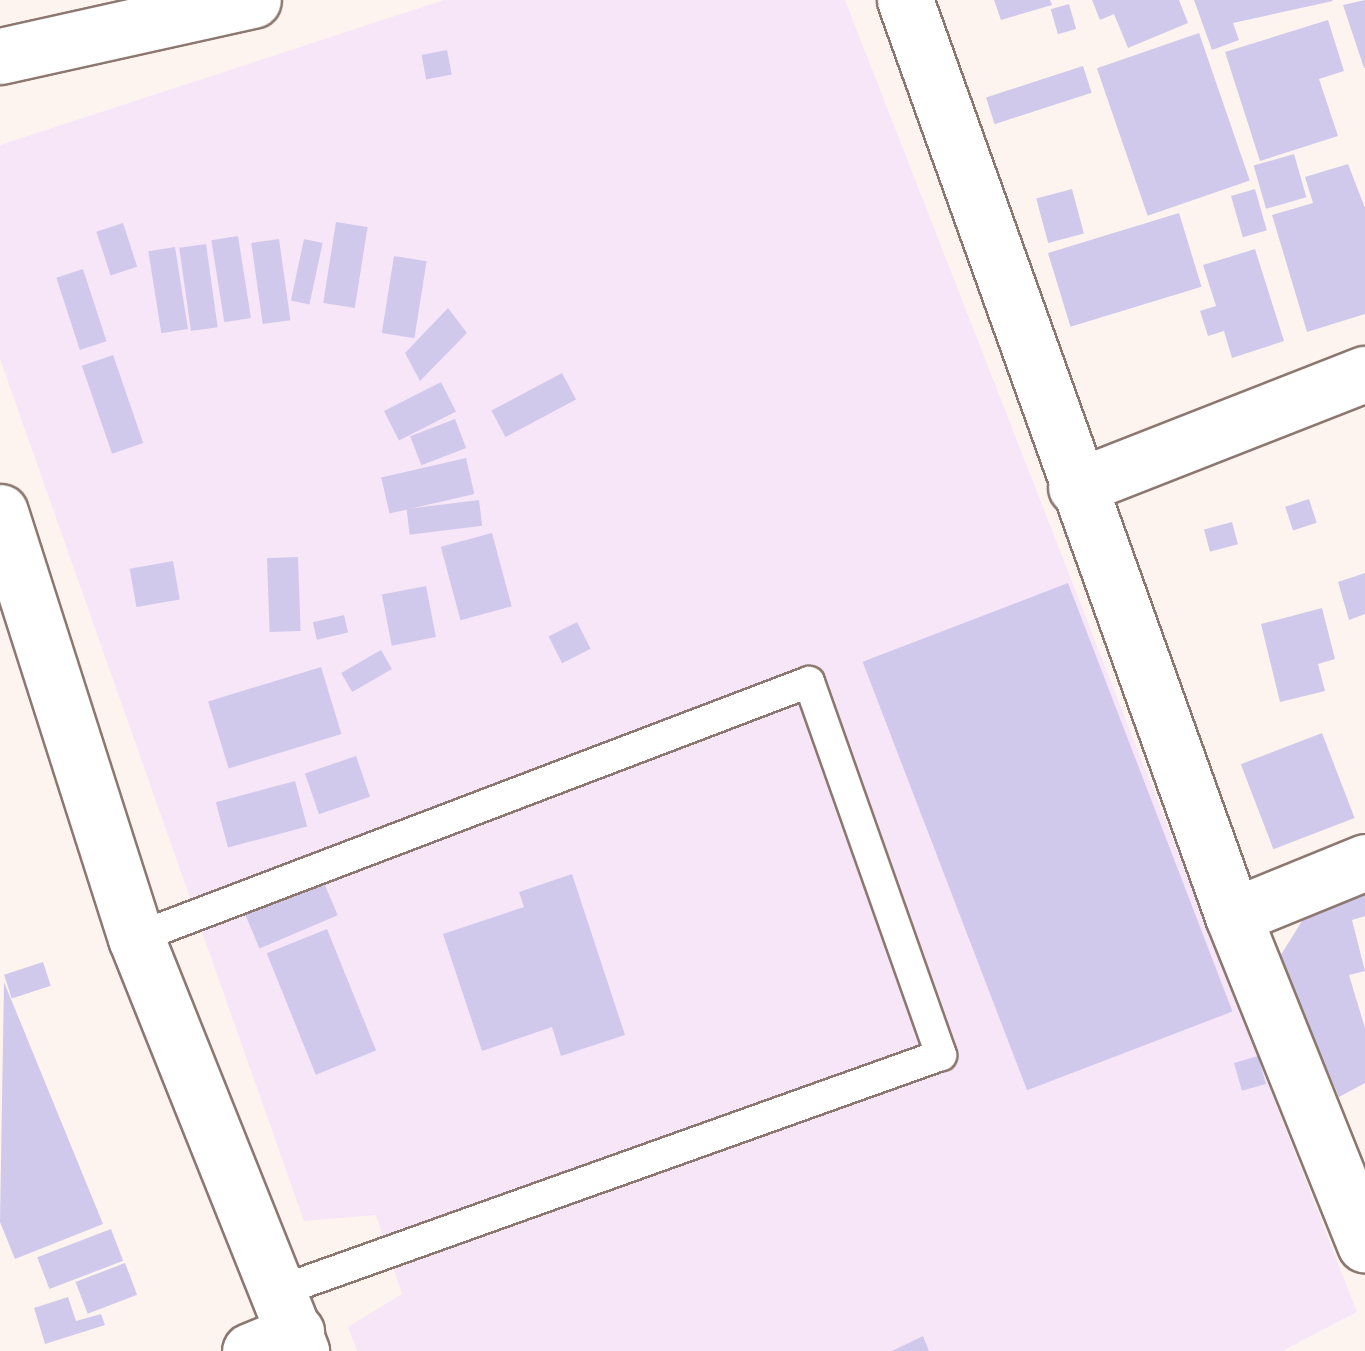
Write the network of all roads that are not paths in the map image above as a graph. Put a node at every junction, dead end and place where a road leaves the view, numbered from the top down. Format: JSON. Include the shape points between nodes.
{"nodes":[{"id":1,"x":252,"y":0,"type":"edge"},
{"id":2,"x":905,"y":0,"type":"edge"},
{"id":3,"x":0,"y":56,"type":"edge"},
{"id":4,"x":1365,"y":374,"type":"edge"},
{"id":5,"x":1076,"y":486,"type":"junction"},
{"id":6,"x":0,"y":512,"type":"edge"},
{"id":7,"x":1365,"y":862,"type":"edge"},
{"id":8,"x":1232,"y":916,"type":"junction"},
{"id":9,"x":136,"y":938,"type":"junction"},
{"id":10,"x":1365,"y":1244,"type":"edge"},
{"id":11,"x":281,"y":1331,"type":"edge"}],
"edges":[{"from":1,"to":3,"type":"street"},
{"from":2,"to":5,"type":"street"},
{"from":4,"to":5,"type":"street"},
{"from":5,"to":8,"type":"street"},
{"from":6,"to":9,"type":"street"},
{"from":7,"to":8,"type":"street"},
{"from":8,"to":10,"type":"street"},
{"from":9,"to":11,"type":"street"},
{"from":9,"to":11,"type":"lane","via":[[808,682],[940,1056]]}]}
